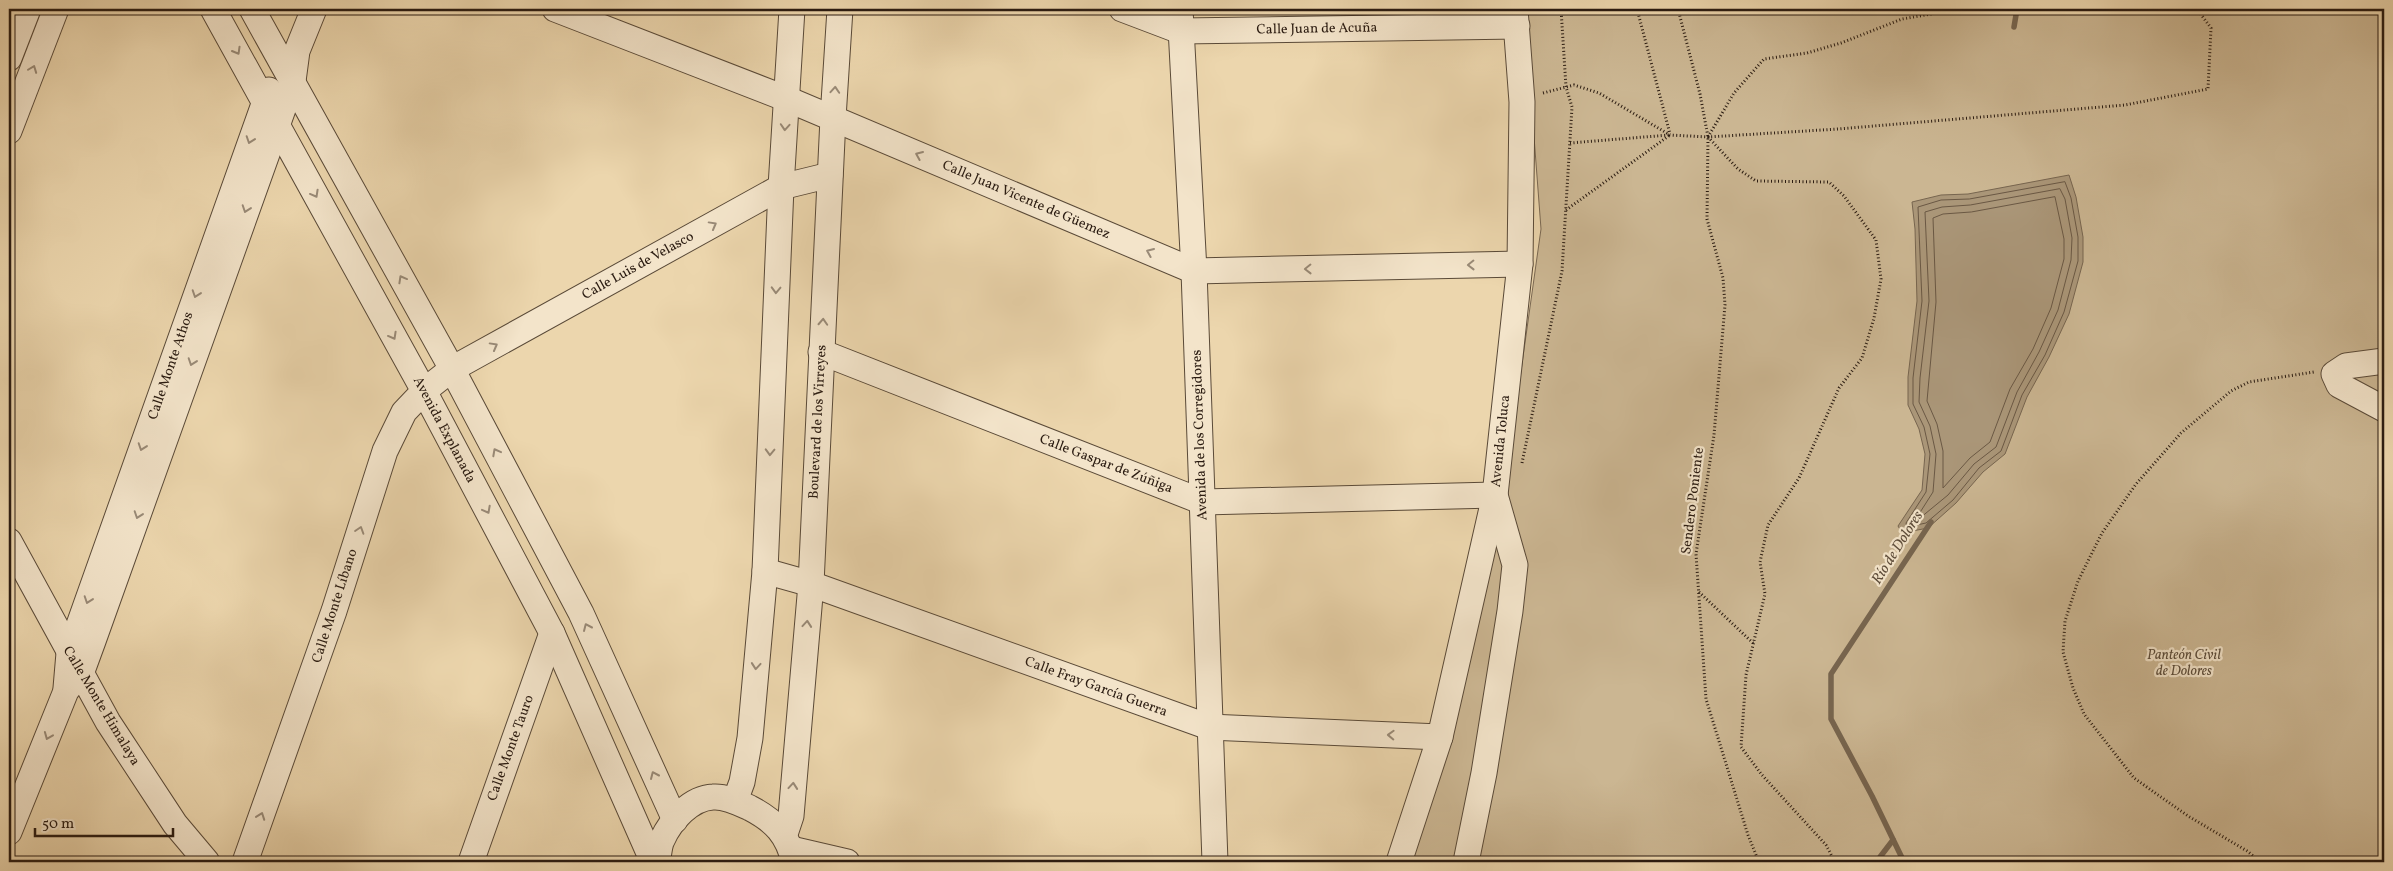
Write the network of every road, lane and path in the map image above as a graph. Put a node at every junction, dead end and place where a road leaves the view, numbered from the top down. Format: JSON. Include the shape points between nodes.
{"nodes":[{"id":1,"x":28,"y":9,"type":"edge"},
{"id":2,"x":56,"y":9,"type":"edge"},
{"id":3,"x":213,"y":9,"type":"edge"},
{"id":4,"x":252,"y":9,"type":"edge"},
{"id":5,"x":314,"y":9,"type":"edge"},
{"id":6,"x":555,"y":9,"type":"edge"},
{"id":7,"x":792,"y":9,"type":"edge"},
{"id":8,"x":840,"y":9,"type":"edge"},
{"id":9,"x":1122,"y":9,"type":"edge"},
{"id":10,"x":1561,"y":9,"type":"edge"},
{"id":11,"x":1638,"y":9,"type":"edge"},
{"id":12,"x":1678,"y":9,"type":"edge"},
{"id":13,"x":1942,"y":9,"type":"edge"},
{"id":14,"x":2197,"y":9,"type":"edge"},
{"id":15,"x":1516,"y":17,"type":"edge"},
{"id":16,"x":1180,"y":20,"type":"edge"},
{"id":17,"x":9,"y":58,"type":"edge"},
{"id":18,"x":291,"y":65,"type":"junction"},
{"id":19,"x":1566,"y":87,"type":"junction"},
{"id":20,"x":264,"y":99,"type":"junction"},
{"id":21,"x":787,"y":99,"type":"junction"},
{"id":22,"x":1522,"y":102,"type":"junction"},
{"id":23,"x":832,"y":118,"type":"junction"},
{"id":24,"x":276,"y":124,"type":"junction"},
{"id":25,"x":9,"y":131,"type":"edge"},
{"id":26,"x":1670,"y":135,"type":"junction"},
{"id":27,"x":1708,"y":137,"type":"junction"},
{"id":28,"x":1570,"y":143,"type":"junction"},
{"id":29,"x":830,"y":175,"type":"junction"},
{"id":30,"x":780,"y":187,"type":"junction"},
{"id":31,"x":1566,"y":210,"type":"junction"},
{"id":32,"x":1520,"y":264,"type":"junction"},
{"id":33,"x":1194,"y":271,"type":"junction"},
{"id":34,"x":822,"y":352,"type":"junction"},
{"id":35,"x":2384,"y":361,"type":"edge"},
{"id":36,"x":452,"y":369,"type":"junction"},
{"id":37,"x":2334,"y":374,"type":"junction"},
{"id":38,"x":424,"y":391,"type":"junction"},
{"id":39,"x":2384,"y":409,"type":"edge"},
{"id":40,"x":1521,"y":466,"type":"dead end"},
{"id":41,"x":1495,"y":495,"type":"junction"},
{"id":42,"x":1203,"y":502,"type":"junction"},
{"id":43,"x":9,"y":540,"type":"edge"},
{"id":44,"x":765,"y":571,"type":"junction"},
{"id":45,"x":811,"y":584,"type":"junction"},
{"id":46,"x":1698,"y":591,"type":"junction"},
{"id":47,"x":552,"y":633,"type":"junction"},
{"id":48,"x":1754,"y":644,"type":"junction"},
{"id":49,"x":76,"y":662,"type":"junction"},
{"id":50,"x":1209,"y":728,"type":"junction"},
{"id":51,"x":1440,"y":737,"type":"junction"},
{"id":52,"x":735,"y":801,"type":"junction"},
{"id":53,"x":674,"y":820,"type":"junction"},
{"id":54,"x":9,"y":832,"type":"edge"},
{"id":55,"x":790,"y":849,"type":"edge"},
{"id":56,"x":207,"y":862,"type":"edge"},
{"id":57,"x":245,"y":862,"type":"edge"},
{"id":58,"x":471,"y":862,"type":"edge"},
{"id":59,"x":653,"y":862,"type":"edge"},
{"id":60,"x":657,"y":862,"type":"edge"},
{"id":61,"x":847,"y":862,"type":"edge"},
{"id":62,"x":1215,"y":862,"type":"edge"},
{"id":63,"x":1399,"y":862,"type":"edge"},
{"id":64,"x":1466,"y":862,"type":"edge"},
{"id":65,"x":1759,"y":862,"type":"edge"},
{"id":66,"x":1835,"y":862,"type":"edge"},
{"id":67,"x":2261,"y":862,"type":"edge"}],
"edges":[{"from":1,"to":17,"type":"street"},
{"from":25,"to":2,"type":"street","one_way":true},
{"from":3,"to":20,"type":"street","name":"Avenida Explanada","one_way":true},
{"from":4,"to":18,"type":"street"},
{"from":5,"to":18,"type":"street","name":"Calle Monte Athos"},
{"from":6,"to":21,"type":"street","name":"Calle Juan Vicente de Güemez"},
{"from":7,"to":21,"type":"street"},
{"from":23,"to":8,"type":"street","name":"Boulevard de los Virreyes","one_way":true},
{"from":9,"to":16,"type":"street","name":"Calle Juan de Acuña"},
{"from":10,"to":19,"type":"path"},
{"from":11,"to":26,"type":"path"},
{"from":12,"to":27,"type":"path","name":"Sendero Poniente"},
{"from":13,"to":27,"type":"path","via":[[1902,19],[1807,53],[1764,59],[1734,93]]},
{"from":14,"to":27,"type":"path","via":[[2211,28],[2208,89],[2125,105]]},
{"from":15,"to":16,"type":"street","name":"Calle Juan de Acuña"},
{"from":15,"to":22,"type":"street","name":"Avenida Toluca"},
{"from":16,"to":33,"type":"street","name":"Avenida de los Corregidores"},
{"from":18,"to":20,"type":"street","name":"Calle Monte Athos"},
{"from":18,"to":24,"type":"street","name":"Calle Monte Athos"},
{"from":36,"to":18,"type":"street","one_way":true},
{"from":19,"to":22,"type":"path"},
{"from":19,"to":26,"type":"path","via":[[1574,85],[1600,93]]},
{"from":19,"to":28,"type":"path","via":[[1572,107]]},
{"from":20,"to":24,"type":"street","name":"Avenida Explanada"},
{"from":20,"to":49,"type":"street","name":"Calle Monte Athos","one_way":true},
{"from":21,"to":23,"type":"street","name":"Calle Juan Vicente de Güemez"},
{"from":21,"to":30,"type":"street","one_way":true},
{"from":22,"to":32,"type":"street","name":"Avenida Toluca"},
{"from":23,"to":29,"type":"street","name":"Boulevard de los Virreyes"},
{"from":33,"to":23,"type":"street","name":"Calle Juan Vicente de Güemez","one_way":true},
{"from":24,"to":38,"type":"street","name":"Avenida Explanada","one_way":true},
{"from":24,"to":49,"type":"street","name":"Calle Monte Athos","one_way":true},
{"from":26,"to":27,"type":"path"},
{"from":26,"to":28,"type":"path"},
{"from":26,"to":31,"type":"path"},
{"from":27,"to":46,"type":"path","name":"Sendero Poniente","via":[[1707,218],[1722,278],[1725,305],[1714,435],[1696,554]]},
{"from":27,"to":48,"type":"path","via":[[1738,169],[1756,181],[1828,182],[1844,196],[1876,240],[1881,280],[1862,358],[1839,388],[1799,478],[1768,525],[1760,562],[1765,594]]},
{"from":28,"to":31,"type":"path"},
{"from":29,"to":30,"type":"street","name":"Calle Luis de Velasco"},
{"from":34,"to":29,"type":"street","name":"Boulevard de los Virreyes","one_way":true},
{"from":36,"to":30,"type":"street","name":"Calle Luis de Velasco","one_way":true},
{"from":30,"to":44,"type":"street","one_way":true},
{"from":31,"to":40,"type":"path","via":[[1562,271]]},
{"from":32,"to":33,"type":"street","name":"Calle Juan Vicente de Güemez","one_way":true},
{"from":32,"to":41,"type":"street","name":"Avenida Toluca"},
{"from":33,"to":42,"type":"street","name":"Avenida de los Corregidores"},
{"from":34,"to":42,"type":"street","name":"Calle Gaspar de Zúñiga"},
{"from":34,"to":45,"type":"street","name":"Boulevard de los Virreyes"},
{"from":35,"to":37,"type":"street","via":[[2346,366]]},
{"from":36,"to":38,"type":"street","name":"Calle Monte Líbano"},
{"from":53,"to":36,"type":"street","one_way":true,"via":[[581,613]]},
{"from":37,"to":39,"type":"street","via":[[2339,385]]},
{"from":37,"to":67,"type":"path","via":[[2319,371],[2249,382],[2231,391],[2181,433],[2136,484],[2102,533],[2078,581],[2065,622],[2063,652],[2084,714],[2134,778]]},
{"from":38,"to":47,"type":"street","name":"Avenida Explanada","one_way":true},
{"from":57,"to":38,"type":"street","name":"Calle Monte Líbano","one_way":true,"via":[[334,611],[385,451],[404,412]]},
{"from":41,"to":42,"type":"street","name":"Calle Gaspar de Zúñiga"},
{"from":41,"to":51,"type":"street","name":"Avenida Toluca"},
{"from":41,"to":64,"type":"street","via":[[1515,565],[1488,754]]},
{"from":42,"to":50,"type":"street","name":"Avenida de los Corregidores"},
{"from":43,"to":49,"type":"street","name":"Calle Monte Himalaya"},
{"from":44,"to":45,"type":"street","name":"Calle Fray García Guerra"},
{"from":44,"to":52,"type":"street","one_way":true,"via":[[750,738]]},
{"from":45,"to":50,"type":"street","name":"Calle Fray García Guerra"},
{"from":55,"to":45,"type":"street","name":"Boulevard de los Virreyes","one_way":true},
{"from":46,"to":48,"type":"path"},
{"from":46,"to":65,"type":"path","name":"Sendero Poniente","via":[[1706,699]]},
{"from":47,"to":58,"type":"street","name":"Calle Monte Tauro"},
{"from":47,"to":59,"type":"street","name":"Avenida Explanada"},
{"from":48,"to":66,"type":"path","via":[[1746,675],[1741,747],[1762,775],[1826,844]]},
{"from":49,"to":54,"type":"street","name":"Calle Monte Athos","one_way":true},
{"from":49,"to":56,"type":"street","name":"Calle Monte Himalaya","via":[[108,722],[175,824]]},
{"from":51,"to":50,"type":"street","name":"Calle Fray García Guerra","one_way":true},
{"from":50,"to":62,"type":"street","name":"Avenida de los Corregidores"},
{"from":51,"to":63,"type":"street","name":"Avenida Toluca"},
{"from":52,"to":53,"type":"street","via":[[714,797],[691,804]]},
{"from":52,"to":55,"type":"street","via":[[760,813]]},
{"from":53,"to":60,"type":"street","via":[[662,840]]},
{"from":55,"to":61,"type":"street"}]}
